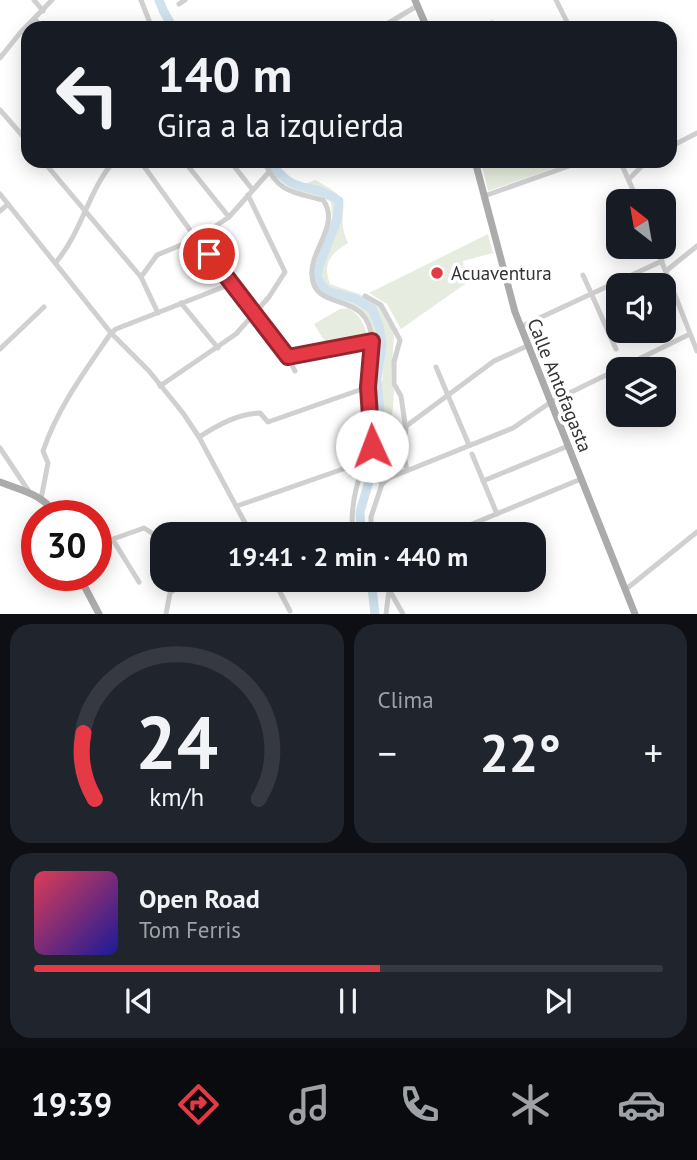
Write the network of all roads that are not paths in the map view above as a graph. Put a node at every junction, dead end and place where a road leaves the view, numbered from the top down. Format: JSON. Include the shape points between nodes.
{"nodes":[{"id":1,"x":34,"y":0,"type":"edge"},
{"id":2,"x":52,"y":0,"type":"edge"},
{"id":3,"x":141,"y":0,"type":"edge"},
{"id":4,"x":185,"y":0,"type":"edge"},
{"id":5,"x":556,"y":0,"type":"edge"},
{"id":6,"x":416,"y":3,"type":"edge"},
{"id":7,"x":179,"y":4,"type":"dead end"},
{"id":8,"x":43,"y":11,"type":"junction"},
{"id":9,"x":35,"y":19,"type":"edge"},
{"id":10,"x":148,"y":21,"type":"edge"},
{"id":11,"x":390,"y":21,"type":"edge"},
{"id":12,"x":424,"y":21,"type":"edge"},
{"id":13,"x":566,"y":21,"type":"edge"},
{"id":14,"x":21,"y":32,"type":"edge"},
{"id":15,"x":0,"y":58,"type":"edge"},
{"id":16,"x":0,"y":110,"type":"edge"},
{"id":17,"x":697,"y":133,"type":"edge"},
{"id":18,"x":21,"y":134,"type":"edge"},
{"id":19,"x":677,"y":143,"type":"edge"},
{"id":20,"x":49,"y":168,"type":"edge"},
{"id":21,"x":108,"y":168,"type":"edge"},
{"id":22,"x":146,"y":168,"type":"edge"},
{"id":23,"x":190,"y":168,"type":"edge"},
{"id":24,"x":235,"y":168,"type":"edge"},
{"id":25,"x":267,"y":168,"type":"edge"},
{"id":26,"x":477,"y":168,"type":"edge"},
{"id":27,"x":563,"y":168,"type":"edge"},
{"id":28,"x":624,"y":168,"type":"edge"},
{"id":29,"x":639,"y":168,"type":"edge"},
{"id":30,"x":269,"y":172,"type":"junction"},
{"id":31,"x":629,"y":179,"type":"junction"},
{"id":32,"x":633,"y":189,"type":"edge"},
{"id":33,"x":250,"y":192,"type":"junction"},
{"id":34,"x":0,"y":194,"type":"edge"},
{"id":35,"x":484,"y":196,"type":"junction"},
{"id":36,"x":8,"y":204,"type":"junction"},
{"id":37,"x":0,"y":211,"type":"edge"},
{"id":38,"x":86,"y":211,"type":"junction"},
{"id":39,"x":229,"y":217,"type":"junction"},
{"id":40,"x":198,"y":239,"type":"junction"},
{"id":41,"x":697,"y":246,"type":"edge"},
{"id":42,"x":662,"y":261,"type":"joint"},
{"id":43,"x":56,"y":262,"type":"junction"},
{"id":44,"x":666,"y":271,"type":"junction"},
{"id":45,"x":583,"y":275,"type":"dead end"},
{"id":46,"x":141,"y":277,"type":"junction"},
{"id":47,"x":231,"y":284,"type":"junction"},
{"id":48,"x":590,"y":295,"type":"junction"},
{"id":49,"x":365,"y":296,"type":"dead end"},
{"id":50,"x":181,"y":303,"type":"junction"},
{"id":51,"x":44,"y":307,"type":"dead end"},
{"id":52,"x":255,"y":312,"type":"junction"},
{"id":53,"x":158,"y":313,"type":"junction"},
{"id":54,"x":520,"y":327,"type":"junction"},
{"id":55,"x":111,"y":333,"type":"junction"},
{"id":56,"x":691,"y":334,"type":"junction"},
{"id":57,"x":372,"y":341,"type":"junction"},
{"id":58,"x":527,"y":346,"type":"junction"},
{"id":59,"x":218,"y":348,"type":"junction"},
{"id":60,"x":0,"y":349,"type":"edge"},
{"id":61,"x":617,"y":349,"type":"dead end"},
{"id":62,"x":697,"y":351,"type":"edge"},
{"id":63,"x":288,"y":357,"type":"junction"},
{"id":64,"x":436,"y":367,"type":"dead end"},
{"id":65,"x":295,"y":371,"type":"dead end"},
{"id":66,"x":160,"y":386,"type":"junction"},
{"id":67,"x":368,"y":387,"type":"junction"},
{"id":68,"x":448,"y":395,"type":"junction"},
{"id":69,"x":551,"y":401,"type":"junction"},
{"id":70,"x":405,"y":427,"type":"junction"},
{"id":71,"x":199,"y":437,"type":"junction"},
{"id":72,"x":469,"y":445,"type":"junction"},
{"id":73,"x":568,"y":446,"type":"junction"},
{"id":74,"x":0,"y":448,"type":"edge"},
{"id":75,"x":472,"y":454,"type":"dead end"},
{"id":76,"x":364,"y":468,"type":"junction"},
{"id":77,"x":407,"y":470,"type":"junction"},
{"id":78,"x":581,"y":478,"type":"junction"},
{"id":79,"x":483,"y":481,"type":"junction"},
{"id":80,"x":0,"y":482,"type":"edge"},
{"id":81,"x":382,"y":484,"type":"junction"},
{"id":82,"x":30,"y":493,"type":"junction"},
{"id":83,"x":41,"y":499,"type":"joint"},
{"id":84,"x":237,"y":506,"type":"junction"},
{"id":85,"x":497,"y":514,"type":"junction"},
{"id":86,"x":245,"y":522,"type":"edge"},
{"id":87,"x":353,"y":522,"type":"edge"},
{"id":88,"x":371,"y":522,"type":"edge"},
{"id":89,"x":477,"y":522,"type":"edge"},
{"id":90,"x":150,"y":532,"type":"edge"},
{"id":91,"x":697,"y":532,"type":"edge"},
{"id":92,"x":113,"y":540,"type":"joint"},
{"id":93,"x":139,"y":582,"type":"dead end"},
{"id":94,"x":625,"y":590,"type":"junction"},
{"id":95,"x":87,"y":591,"type":"edge"},
{"id":96,"x":171,"y":592,"type":"edge"},
{"id":97,"x":280,"y":592,"type":"edge"},
{"id":98,"x":389,"y":592,"type":"edge"},
{"id":99,"x":390,"y":592,"type":"edge"},
{"id":100,"x":290,"y":611,"type":"dead end"},
{"id":101,"x":99,"y":614,"type":"edge"},
{"id":102,"x":166,"y":614,"type":"edge"},
{"id":103,"x":386,"y":614,"type":"edge"},
{"id":104,"x":403,"y":614,"type":"edge"},
{"id":105,"x":635,"y":614,"type":"edge"}],
"edges":[{"from":1,"to":8,"type":"street"},
{"from":2,"to":8,"type":"street"},
{"from":3,"to":10,"type":"street"},
{"from":4,"to":7,"type":"street"},
{"from":5,"to":13,"type":"street"},
{"from":6,"to":11,"type":"street"},
{"from":6,"to":12,"type":"main road"},
{"from":8,"to":9,"type":"street"},
{"from":14,"to":15,"type":"street"},
{"from":16,"to":18,"type":"street"},
{"from":17,"to":19,"type":"street"},
{"from":20,"to":38,"type":"street"},
{"from":21,"to":38,"type":"street"},
{"from":22,"to":40,"type":"street"},
{"from":23,"to":39,"type":"street"},
{"from":24,"to":33,"type":"street"},
{"from":25,"to":30,"type":"street"},
{"from":26,"to":35,"type":"main road","name":"Calle Antofagasta"},
{"from":27,"to":35,"type":"street"},
{"from":28,"to":31,"type":"street"},
{"from":29,"to":31,"type":"street"},
{"from":30,"to":33,"type":"street"},
{"from":30,"to":57,"type":"street","via":[[284,190],[327,205],[329,218],[312,265],[312,279],[325,298],[351,305],[361,313]]},
{"from":31,"to":32,"type":"street"},
{"from":33,"to":39,"type":"street"},
{"from":33,"to":52,"type":"street","via":[[285,272]]},
{"from":34,"to":36,"type":"street"},
{"from":35,"to":54,"type":"main road","name":"Calle Antofagasta"},
{"from":36,"to":37,"type":"street"},
{"from":36,"to":43,"type":"street"},
{"from":38,"to":43,"type":"street"},
{"from":38,"to":46,"type":"street"},
{"from":39,"to":40,"type":"street"},
{"from":40,"to":46,"type":"street","via":[[157,255]]},
{"from":40,"to":47,"type":"street"},
{"from":41,"to":44,"type":"street"},
{"from":42,"to":44,"type":"street"},
{"from":42,"to":48,"type":"street"},
{"from":43,"to":55,"type":"street"},
{"from":44,"to":56,"type":"street"},
{"from":45,"to":48,"type":"street"},
{"from":46,"to":53,"type":"street"},
{"from":47,"to":50,"type":"street"},
{"from":47,"to":52,"type":"street"},
{"from":48,"to":54,"type":"street"},
{"from":48,"to":61,"type":"street"},
{"from":49,"to":70,"type":"street","via":[[381,305],[400,340],[394,384],[401,396]]},
{"from":50,"to":53,"type":"street"},
{"from":50,"to":59,"type":"street"},
{"from":51,"to":60,"type":"street"},
{"from":52,"to":59,"type":"street"},
{"from":52,"to":63,"type":"street"},
{"from":53,"to":55,"type":"street"},
{"from":54,"to":58,"type":"main road","name":"Calle Antofagasta"},
{"from":55,"to":66,"type":"street"},
{"from":55,"to":83,"type":"street","via":[[68,395],[49,433],[43,451],[48,463]]},
{"from":56,"to":62,"type":"street"},
{"from":56,"to":69,"type":"street"},
{"from":57,"to":63,"type":"street"},
{"from":57,"to":67,"type":"street"},
{"from":58,"to":68,"type":"street","via":[[494,360]]},
{"from":58,"to":69,"type":"main road","name":"Calle Antofagasta"},
{"from":59,"to":66,"type":"street"},
{"from":63,"to":65,"type":"street"},
{"from":64,"to":68,"type":"street"},
{"from":66,"to":71,"type":"street"},
{"from":67,"to":71,"type":"street","via":[[268,422],[260,413],[248,414]]},
{"from":67,"to":76,"type":"street","via":[[372,446]]},
{"from":68,"to":70,"type":"street"},
{"from":68,"to":72,"type":"street"},
{"from":69,"to":72,"type":"street","via":[[513,428]]},
{"from":69,"to":73,"type":"main road","name":"Calle Antofagasta"},
{"from":70,"to":77,"type":"street","via":[[402,446]]},
{"from":71,"to":84,"type":"street"},
{"from":72,"to":77,"type":"street"},
{"from":73,"to":78,"type":"main road","name":"Calle Antofagasta"},
{"from":73,"to":79,"type":"street"},
{"from":74,"to":82,"type":"street"},
{"from":75,"to":79,"type":"street"},
{"from":76,"to":81,"type":"street"},
{"from":76,"to":84,"type":"street"},
{"from":76,"to":87,"type":"street","via":[[353,502]]},
{"from":77,"to":81,"type":"street"},
{"from":78,"to":85,"type":"street"},
{"from":78,"to":94,"type":"main road","name":"Calle Antofagasta"},
{"from":79,"to":85,"type":"street"},
{"from":80,"to":82,"type":"main road"},
{"from":81,"to":88,"type":"street"},
{"from":82,"to":83,"type":"main road"},
{"from":84,"to":86,"type":"street"},
{"from":85,"to":89,"type":"street"},
{"from":90,"to":92,"type":"street","via":[[144,528]]},
{"from":91,"to":94,"type":"street"},
{"from":92,"to":93,"type":"street"},
{"from":94,"to":105,"type":"main road","name":"Calle Antofagasta"},
{"from":95,"to":101,"type":"main road"},
{"from":96,"to":102,"type":"street"},
{"from":97,"to":100,"type":"street"},
{"from":98,"to":103,"type":"street"},
{"from":99,"to":104,"type":"street"}]}
